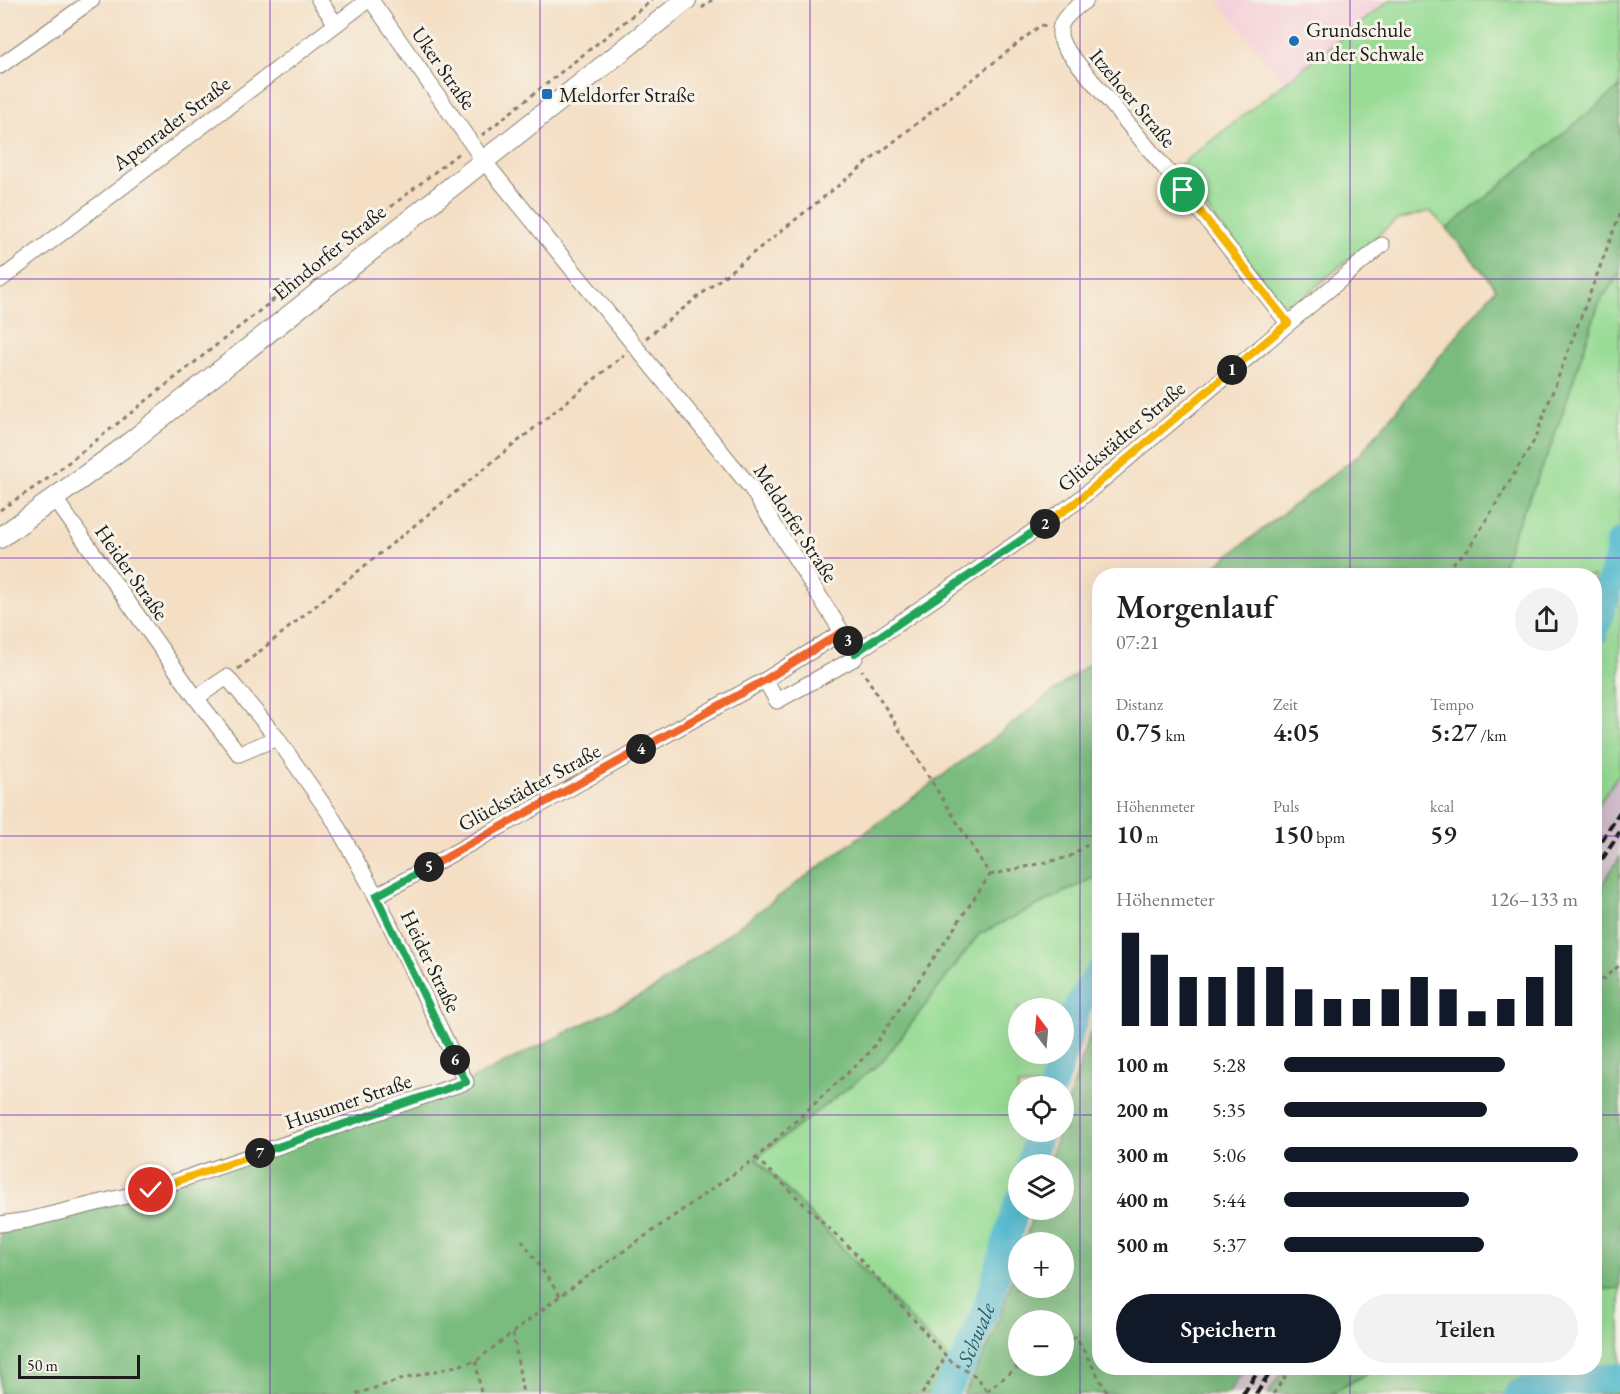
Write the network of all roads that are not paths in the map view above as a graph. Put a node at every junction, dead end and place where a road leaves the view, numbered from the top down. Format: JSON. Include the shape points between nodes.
{"nodes":[{"id":1,"x":92,"y":0,"type":"edge"},
{"id":2,"x":319,"y":0,"type":"edge"},
{"id":3,"x":369,"y":0,"type":"edge"},
{"id":4,"x":686,"y":0,"type":"edge"},
{"id":5,"x":1086,"y":0,"type":"edge"},
{"id":6,"x":336,"y":24,"type":"junction"},
{"id":7,"x":0,"y":66,"type":"edge"},
{"id":8,"x":483,"y":160,"type":"junction"},
{"id":9,"x":1382,"y":245,"type":"dead end"},
{"id":10,"x":0,"y":280,"type":"edge"},
{"id":11,"x":1288,"y":323,"type":"junction"},
{"id":12,"x":55,"y":499,"type":"junction"},
{"id":13,"x":0,"y":538,"type":"edge"},
{"id":14,"x":842,"y":632,"type":"junction"},
{"id":15,"x":855,"y":656,"type":"junction"},
{"id":16,"x":765,"y":680,"type":"junction"},
{"id":17,"x":196,"y":698,"type":"junction"},
{"id":18,"x":277,"y":738,"type":"junction"},
{"id":19,"x":376,"y":896,"type":"junction"},
{"id":20,"x":466,"y":1082,"type":"joint"},
{"id":21,"x":0,"y":1224,"type":"edge"}],
"edges":[{"from":1,"to":7,"type":"street"},
{"from":2,"to":6,"type":"street"},
{"from":3,"to":6,"type":"street","name":"Apenrader Straße"},
{"from":3,"to":8,"type":"street","name":"Uker Straße"},
{"from":4,"to":8,"type":"street","name":"Ehndorfer Straße"},
{"from":5,"to":11,"type":"street","name":"Itzehoer Straße","via":[[1066,16],[1059,30],[1065,48]]},
{"from":6,"to":10,"type":"street","name":"Apenrader Straße"},
{"from":8,"to":12,"type":"street","name":"Ehndorfer Straße"},
{"from":8,"to":14,"type":"street","name":"Meldorfer Straße","via":[[751,488]]},
{"from":9,"to":11,"type":"street"},
{"from":11,"to":15,"type":"street","name":"Glückstädter Straße","via":[[1075,503]]},
{"from":12,"to":13,"type":"street","name":"Ehndorfer Straße"},
{"from":12,"to":17,"type":"street","name":"Heider Straße"},
{"from":14,"to":15,"type":"street"},
{"from":14,"to":16,"type":"street","name":"Glückstädter Straße"},
{"from":15,"to":16,"type":"street","name":"Glückstädter Straße","via":[[777,701]]},
{"from":16,"to":19,"type":"street","name":"Glückstädter Straße"},
{"from":17,"to":18,"type":"street","name":"Heider Straße","via":[[239,754]]},
{"from":17,"to":18,"type":"street","name":"Heider Straße","via":[[227,677]]},
{"from":18,"to":19,"type":"street","name":"Heider Straße","via":[[332,817]]},
{"from":19,"to":20,"type":"street","name":"Heider Straße"},
{"from":20,"to":21,"type":"street","name":"Husumer Straße","via":[[151,1190]]}]}
